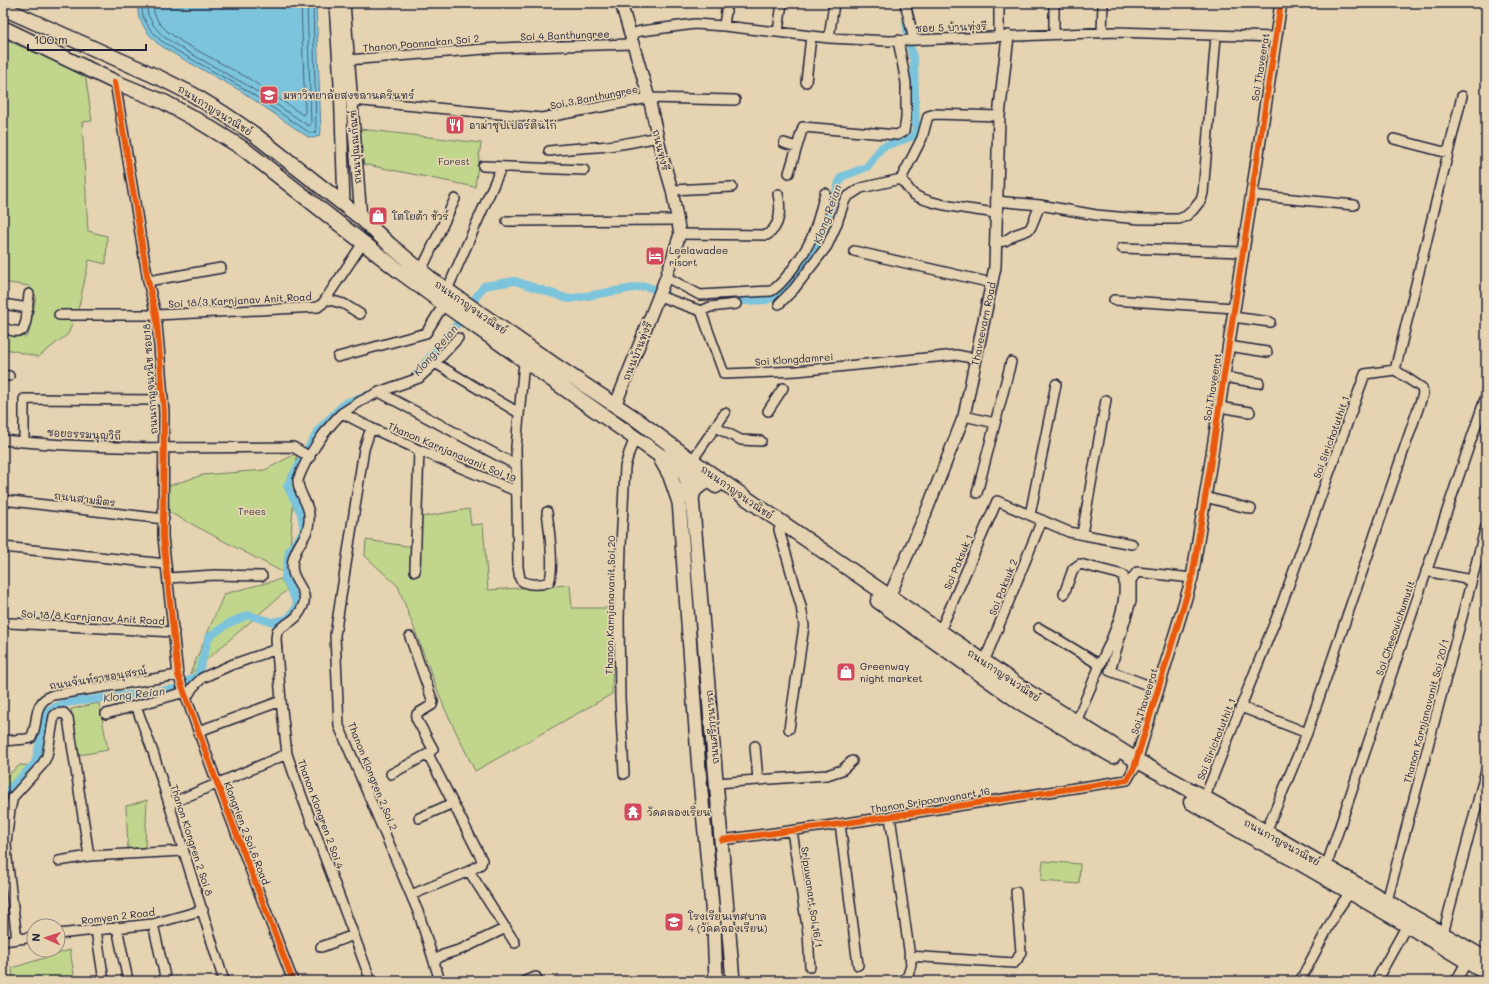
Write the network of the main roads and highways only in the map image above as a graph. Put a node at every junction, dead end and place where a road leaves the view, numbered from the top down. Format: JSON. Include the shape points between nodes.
{"nodes":[{"id":1,"x":3,"y":8,"type":"edge"},
{"id":2,"x":3,"y":28,"type":"edge"},
{"id":3,"x":344,"y":205,"type":"junction"},
{"id":4,"x":361,"y":218,"type":"junction"},
{"id":5,"x":334,"y":220,"type":"junction"},
{"id":6,"x":351,"y":233,"type":"junction"},
{"id":7,"x":449,"y":299,"type":"junction"},
{"id":8,"x":479,"y":321,"type":"junction"},
{"id":9,"x":669,"y":444,"type":"junction"},
{"id":10,"x":658,"y":454,"type":"junction"},
{"id":11,"x":685,"y":474,"type":"junction"},
{"id":12,"x":711,"y":478,"type":"junction"},
{"id":13,"x":686,"y":499,"type":"junction"},
{"id":14,"x":714,"y":750,"type":"junction"},
{"id":15,"x":699,"y":751,"type":"junction"},
{"id":16,"x":1135,"y":764,"type":"junction"},
{"id":17,"x":1409,"y":920,"type":"junction"},
{"id":18,"x":1470,"y":956,"type":"junction"},
{"id":19,"x":1486,"y":959,"type":"edge"},
{"id":20,"x":1486,"y":973,"type":"edge"},
{"id":21,"x":716,"y":981,"type":"edge"},
{"id":22,"x":733,"y":981,"type":"edge"}],
"edges":[{"from":1,"to":3,"type":"main road","name":"ถนนกาญจนวณิชย์","via":[[192,94],[254,134]]},
{"from":2,"to":5,"type":"main road","name":"ถนนกาญจนวณิชย์","via":[[115,82],[164,102],[202,123],[244,149]]},
{"from":3,"to":4,"type":"main road","name":"ถนนกาญจนวณิชย์"},
{"from":3,"to":5,"type":"main road"},
{"from":4,"to":6,"type":"main road"},
{"from":4,"to":7,"type":"main road","name":"ถนนกาญจนวณิชย์"},
{"from":5,"to":6,"type":"main road","name":"ถนนกาญจนวณิชย์"},
{"from":6,"to":7,"type":"main road","name":"ถนนกาญจนวณิชย์"},
{"from":7,"to":8,"type":"main road","name":"ถนนกาญจนวณิชย์"},
{"from":8,"to":9,"type":"main road","name":"ถนนกาญจนวณิชย์","via":[[636,419]]},
{"from":8,"to":10,"type":"main road","name":"ถนนกาญจนวณิชย์","via":[[524,362]]},
{"from":9,"to":11,"type":"main road"},
{"from":9,"to":12,"type":"main road","name":"ถนนกาญจนวณิชย์"},
{"from":10,"to":11,"type":"main road","name":"ถนนกาญจนวณิชย์"},
{"from":10,"to":13,"type":"main road"},
{"from":11,"to":12,"type":"main road","name":"ถนนกาญจนวณิชย์"},
{"from":11,"to":13,"type":"main road","name":"ถนนศรีภูวนารถ"},
{"from":12,"to":13,"type":"main road"},
{"from":12,"to":16,"type":"main road","name":"ถนนกาญจนวณิชย์"},
{"from":12,"to":16,"type":"main road","name":"ถนนกาญจนวณิชย์","via":[[778,530],[1021,703]]},
{"from":13,"to":14,"type":"main road","name":"ถนนศรีภูวนารถ"},
{"from":13,"to":15,"type":"main road","name":"ถนนศรีภูวนารถ"},
{"from":14,"to":15,"type":"main road"},
{"from":14,"to":22,"type":"main road","name":"ถนนศรีภูวนารถ"},
{"from":15,"to":21,"type":"main road","name":"ถนนศรีภูวนารถ"},
{"from":16,"to":17,"type":"main road","name":"ถนนกาญจนวณิชย์","via":[[1244,833],[1350,892]]},
{"from":16,"to":17,"type":"main road","name":"ถนนกาญจนวณิชย์","via":[[1266,832],[1387,901]]},
{"from":17,"to":18,"type":"main road","name":"ถนนกาญจนวณิชย์"},
{"from":17,"to":18,"type":"main road","name":"ถนนกาญจนวณิชย์","via":[[1443,934]]},
{"from":18,"to":19,"type":"main road","name":"ถนนกาญจนวณิชย์"},
{"from":18,"to":20,"type":"main road","name":"ถนนกาญจนวณิชย์"}]}
